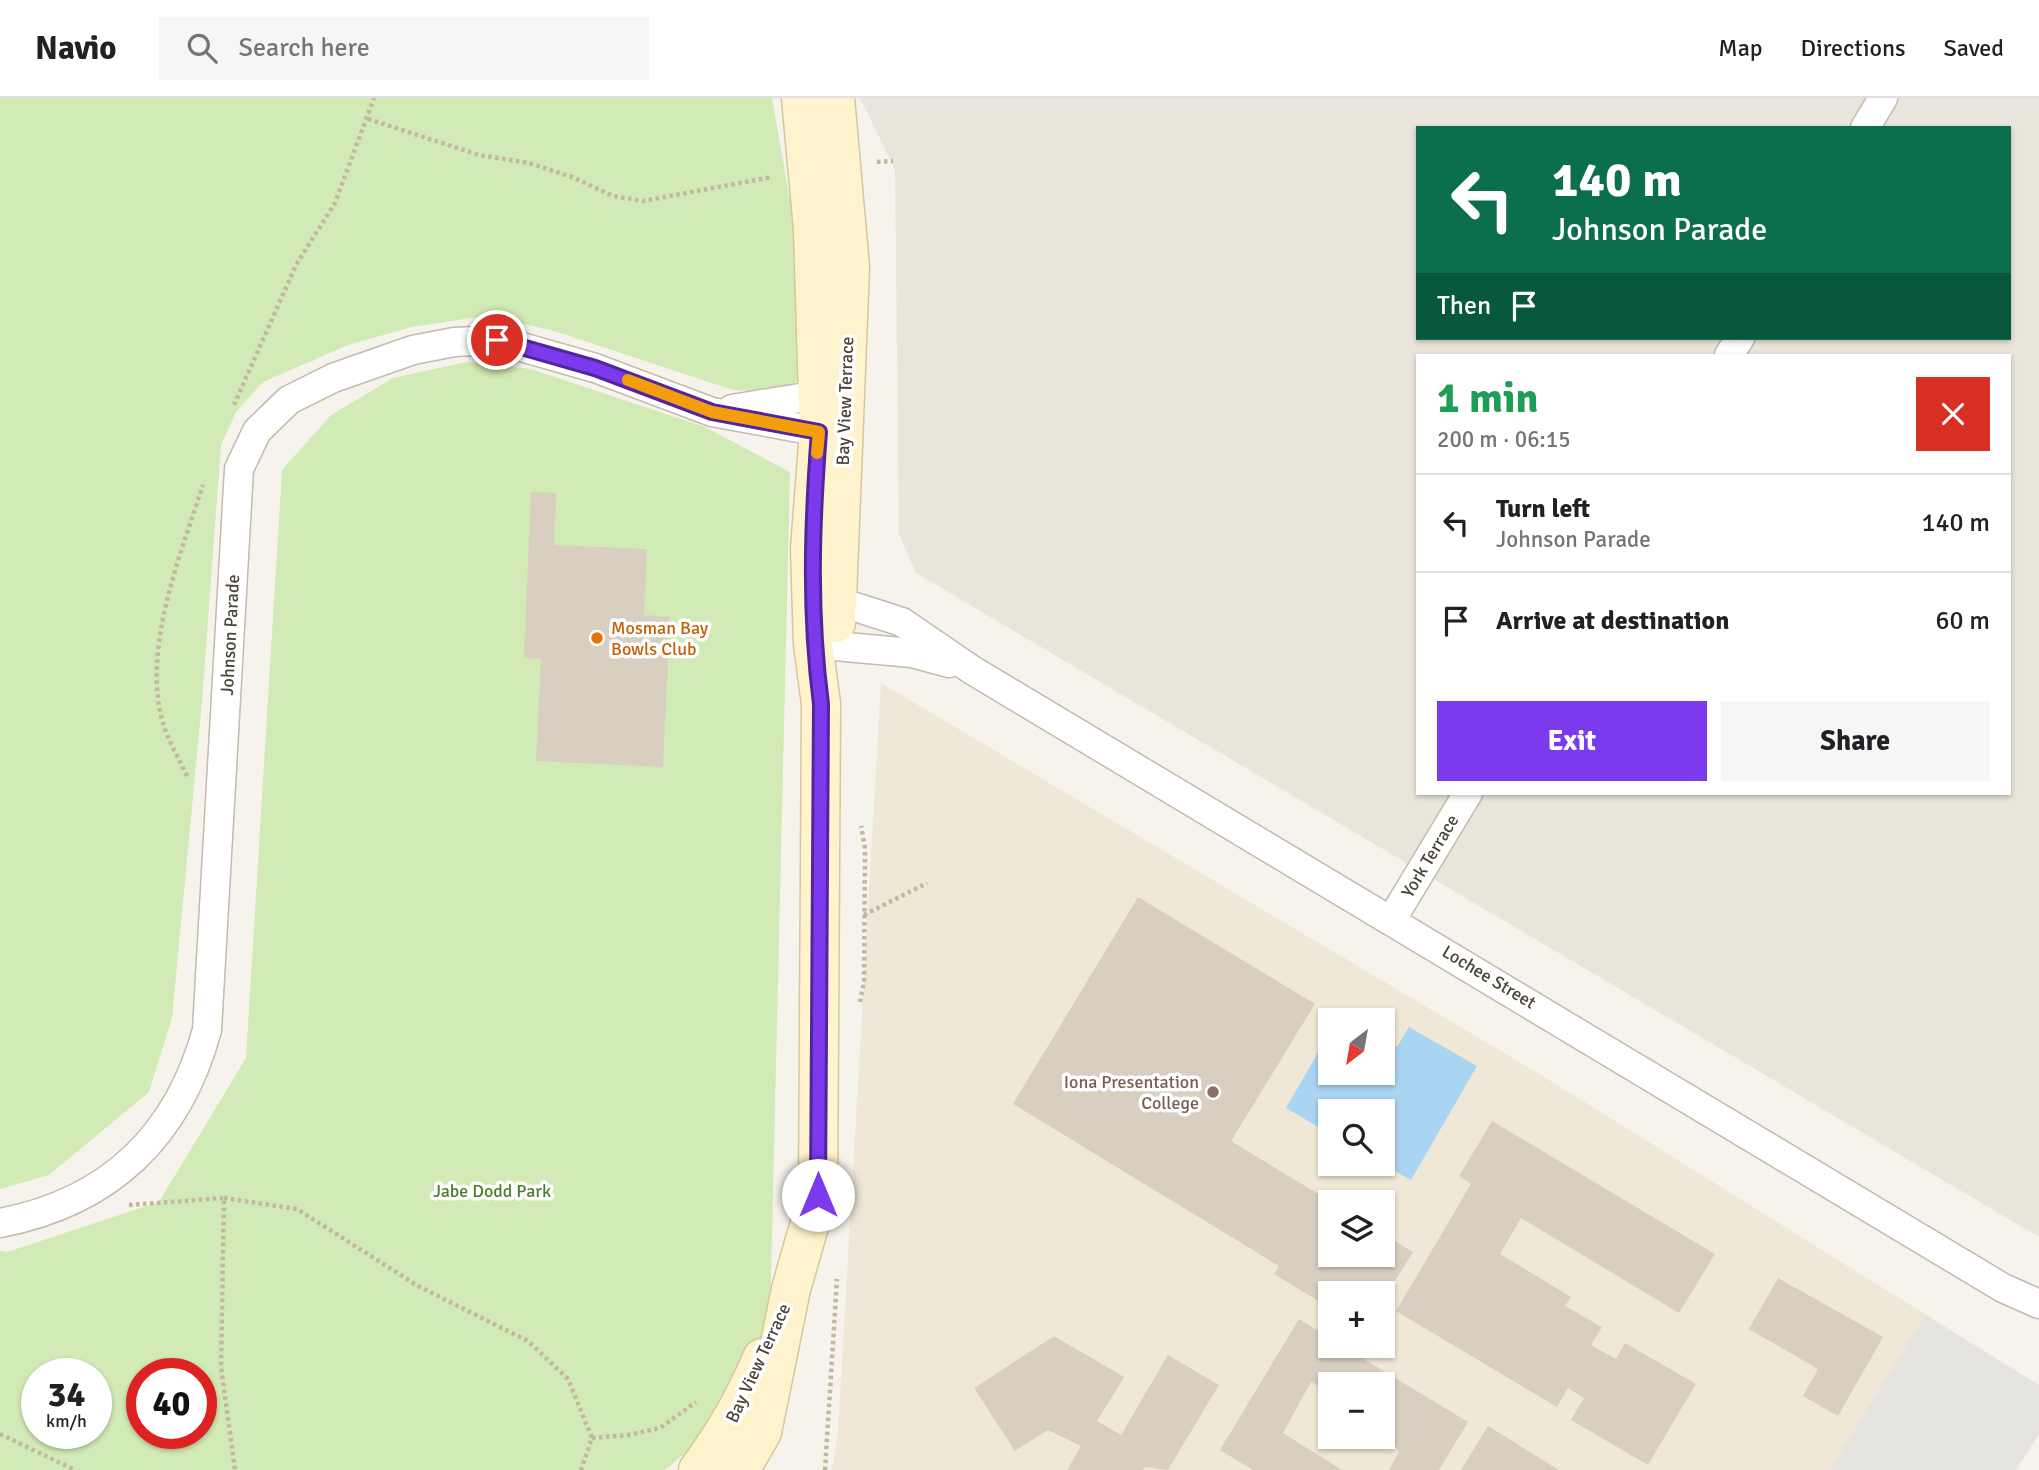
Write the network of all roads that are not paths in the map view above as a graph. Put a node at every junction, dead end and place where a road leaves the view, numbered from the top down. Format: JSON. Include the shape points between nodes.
{"nodes":[{"id":1,"x":1883,"y":98,"type":"edge"},
{"id":2,"x":817,"y":102,"type":"edge"},
{"id":3,"x":1866,"y":126,"type":"edge"},
{"id":4,"x":831,"y":415,"type":"junction"},
{"id":5,"x":824,"y":597,"type":"junction"},
{"id":6,"x":824,"y":645,"type":"junction"},
{"id":7,"x":972,"y":670,"type":"junction"},
{"id":8,"x":1467,"y":795,"type":"edge"},
{"id":9,"x":1392,"y":919,"type":"junction"},
{"id":10,"x":0,"y":1223,"type":"edge"},
{"id":11,"x":2003,"y":1288,"type":"junction"},
{"id":12,"x":791,"y":1289,"type":"junction"},
{"id":13,"x":2039,"y":1304,"type":"edge"},
{"id":14,"x":2039,"y":1321,"type":"edge"},
{"id":15,"x":698,"y":1470,"type":"edge"},
{"id":16,"x":740,"y":1470,"type":"edge"}],
"edges":[{"from":1,"to":3,"type":"street"},
{"from":2,"to":4,"type":"street","name":"Bay View Terrace","via":[[824,168],[813,229]]},
{"from":4,"to":5,"type":"street","name":"Bay View Terrace","via":[[810,548]]},
{"from":4,"to":10,"type":"street","name":"Johnson Parade","via":[[712,412],[595,368],[497,340],[413,350],[333,377],[289,400],[257,431],[239,469],[208,1030],[197,1069],[156,1138],[128,1167],[68,1204]]},
{"from":5,"to":6,"type":"street","name":"Bay View Terrace"},
{"from":5,"to":7,"type":"street","name":"Lochee Street","via":[[902,622]]},
{"from":6,"to":7,"type":"street","name":"Lochee Street","via":[[912,653]]},
{"from":6,"to":12,"type":"street","name":"Bay View Terrace","via":[[818,1195]]},
{"from":7,"to":9,"type":"street","name":"Lochee Street"},
{"from":8,"to":9,"type":"street","name":"York Terrace"},
{"from":9,"to":11,"type":"street","name":"Lochee Street"},
{"from":11,"to":13,"type":"street","name":"Lochee Street"},
{"from":11,"to":14,"type":"street","name":"Lochee Street"},
{"from":12,"to":15,"type":"street","name":"Bay View Terrace","via":[[749,1390]]},
{"from":12,"to":16,"type":"street","name":"Bay View Terrace","via":[[762,1433]]}]}
